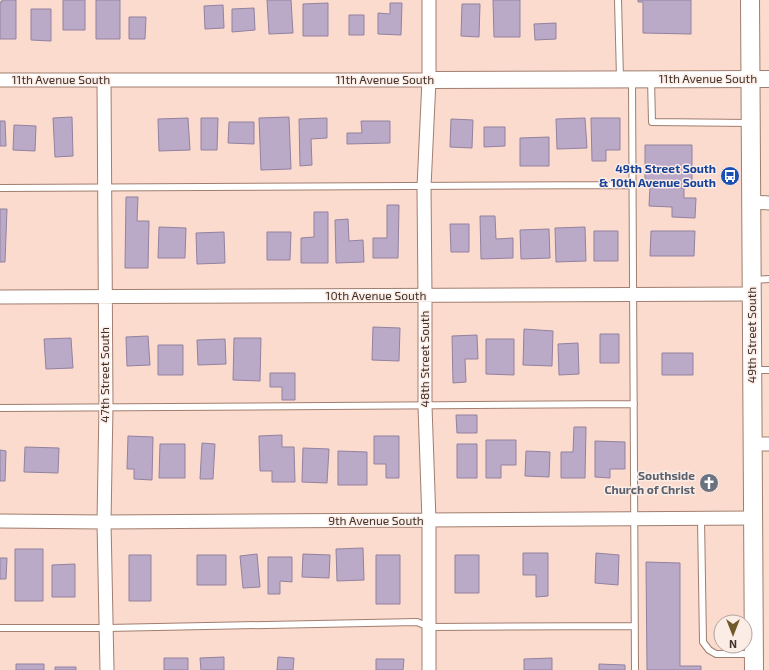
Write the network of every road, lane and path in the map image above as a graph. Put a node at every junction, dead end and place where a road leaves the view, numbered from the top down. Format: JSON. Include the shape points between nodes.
{"nodes":[{"id":1,"x":429,"y":0,"type":"edge"},
{"id":2,"x":618,"y":0,"type":"edge"},
{"id":3,"x":750,"y":0,"type":"edge"},
{"id":4,"x":626,"y":79,"type":"junction"},
{"id":5,"x":651,"y":79,"type":"junction"},
{"id":6,"x":751,"y":79,"type":"junction"},
{"id":7,"x":769,"y":79,"type":"edge"},
{"id":8,"x":0,"y":80,"type":"edge"},
{"id":9,"x":104,"y":80,"type":"junction"},
{"id":10,"x":429,"y":80,"type":"junction"},
{"id":11,"x":751,"y":123,"type":"junction"},
{"id":12,"x":632,"y":185,"type":"junction"},
{"id":13,"x":424,"y":187,"type":"junction"},
{"id":14,"x":0,"y":188,"type":"edge"},
{"id":15,"x":105,"y":188,"type":"junction"},
{"id":16,"x":751,"y":202,"type":"junction"},
{"id":17,"x":769,"y":203,"type":"edge"},
{"id":18,"x":758,"y":284,"type":"edge"},
{"id":19,"x":633,"y":294,"type":"junction"},
{"id":20,"x":105,"y":296,"type":"junction"},
{"id":21,"x":425,"y":296,"type":"junction"},
{"id":22,"x":0,"y":297,"type":"edge"},
{"id":23,"x":761,"y":370,"type":"edge"},
{"id":24,"x":634,"y":404,"type":"junction"},
{"id":25,"x":106,"y":406,"type":"junction"},
{"id":26,"x":425,"y":406,"type":"junction"},
{"id":27,"x":0,"y":408,"type":"edge"},
{"id":28,"x":761,"y":444,"type":"edge"},
{"id":29,"x":753,"y":518,"type":"junction"},
{"id":30,"x":634,"y":519,"type":"junction"},
{"id":31,"x":701,"y":519,"type":"junction"},
{"id":32,"x":429,"y":520,"type":"junction"},
{"id":33,"x":0,"y":521,"type":"edge"},
{"id":34,"x":104,"y":522,"type":"junction"},
{"id":35,"x":635,"y":626,"type":"junction"},
{"id":36,"x":429,"y":627,"type":"junction"},
{"id":37,"x":0,"y":628,"type":"edge"},
{"id":38,"x":107,"y":628,"type":"junction"},
{"id":39,"x":754,"y":662,"type":"edge"},
{"id":40,"x":107,"y":670,"type":"edge"},
{"id":41,"x":429,"y":670,"type":"edge"},
{"id":42,"x":635,"y":670,"type":"edge"}],
"edges":[{"from":1,"to":10,"type":"street","name":"48th Street South"},
{"from":2,"to":4,"type":"lane"},
{"from":3,"to":6,"type":"main road","name":"49th Street South"},
{"from":4,"to":5,"type":"street","name":"11th Avenue South"},
{"from":4,"to":10,"type":"street","name":"11th Avenue South"},
{"from":4,"to":12,"type":"lane"},
{"from":5,"to":6,"type":"street","name":"11th Avenue South"},
{"from":5,"to":11,"type":"lane","via":[[652,122]]},
{"from":6,"to":7,"type":"street","name":"11th Avenue South"},
{"from":6,"to":11,"type":"main road","name":"49th Street South"},
{"from":8,"to":9,"type":"street","name":"11th Avenue South"},
{"from":9,"to":10,"type":"street","name":"11th Avenue South"},
{"from":9,"to":15,"type":"street","name":"47th Street South"},
{"from":10,"to":13,"type":"street","name":"48th Street South"},
{"from":11,"to":16,"type":"main road","name":"49th Street South"},
{"from":12,"to":13,"type":"lane"},
{"from":12,"to":19,"type":"lane"},
{"from":13,"to":15,"type":"lane"},
{"from":13,"to":21,"type":"street","name":"48th Street South"},
{"from":14,"to":15,"type":"lane"},
{"from":15,"to":20,"type":"street","name":"47th Street South"},
{"from":16,"to":17,"type":"street"},
{"from":16,"to":18,"type":"main road","name":"49th Street South"},
{"from":18,"to":19,"type":"street","name":"10th Avenue South"},
{"from":18,"to":23,"type":"main road","name":"49th Street South"},
{"from":19,"to":21,"type":"street","name":"10th Avenue South"},
{"from":19,"to":24,"type":"lane"},
{"from":20,"to":21,"type":"street","name":"10th Avenue South"},
{"from":20,"to":22,"type":"street","name":"10th Avenue South"},
{"from":20,"to":25,"type":"street","name":"47th Street South"},
{"from":21,"to":26,"type":"street","name":"48th Street South"},
{"from":23,"to":28,"type":"main road","name":"49th Street South"},
{"from":24,"to":26,"type":"lane"},
{"from":24,"to":30,"type":"lane"},
{"from":25,"to":26,"type":"lane"},
{"from":25,"to":27,"type":"lane"},
{"from":25,"to":34,"type":"street","name":"47th Street South"},
{"from":26,"to":32,"type":"street","name":"48th Street South"},
{"from":28,"to":29,"type":"main road","name":"49th Street South"},
{"from":29,"to":31,"type":"street","name":"9th Avenue South"},
{"from":29,"to":39,"type":"main road","name":"49th Street South"},
{"from":30,"to":31,"type":"street","name":"9th Avenue South"},
{"from":30,"to":32,"type":"street","name":"9th Avenue South"},
{"from":30,"to":35,"type":"lane"},
{"from":31,"to":39,"type":"lane","via":[[703,642],[716,654]]},
{"from":32,"to":34,"type":"street","name":"9th Avenue South"},
{"from":32,"to":36,"type":"street","name":"48th Street South"},
{"from":33,"to":34,"type":"street","name":"9th Avenue South"},
{"from":34,"to":38,"type":"street","name":"47th Street South"},
{"from":35,"to":36,"type":"lane"},
{"from":35,"to":42,"type":"lane"},
{"from":36,"to":38,"type":"lane","via":[[417,622]]},
{"from":36,"to":41,"type":"street","name":"48th Street South"},
{"from":37,"to":38,"type":"lane"},
{"from":38,"to":40,"type":"street","name":"47th Street South"}]}
